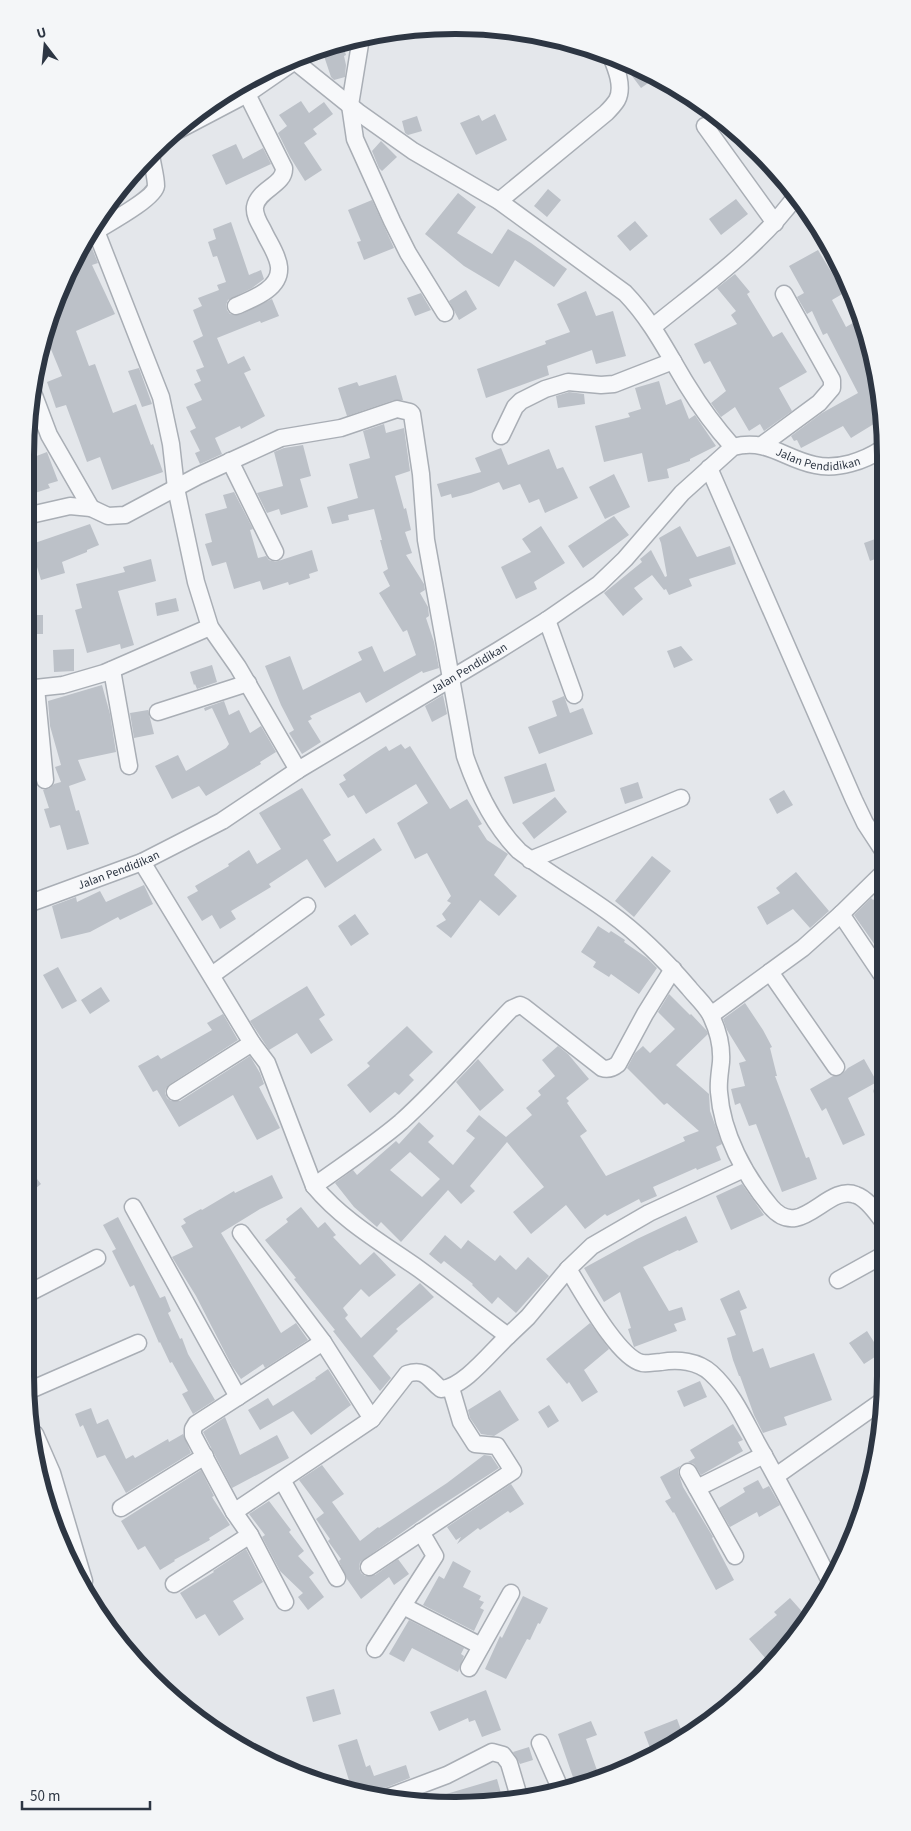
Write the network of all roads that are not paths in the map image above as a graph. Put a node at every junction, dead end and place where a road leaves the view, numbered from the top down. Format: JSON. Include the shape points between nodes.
{"nodes":[{"id":1,"x":360,"y":45,"type":"edge"},
{"id":2,"x":298,"y":64,"type":"edge"},
{"id":3,"x":614,"y":65,"type":"edge"},
{"id":4,"x":270,"y":76,"type":"edge"},
{"id":5,"x":246,"y":94,"type":"junction"},
{"id":6,"x":350,"y":105,"type":"junction"},
{"id":7,"x":209,"y":114,"type":"edge"},
{"id":8,"x":705,"y":126,"type":"dead end"},
{"id":9,"x":152,"y":162,"type":"edge"},
{"id":10,"x":498,"y":201,"type":"junction"},
{"id":11,"x":792,"y":201,"type":"edge"},
{"id":12,"x":774,"y":223,"type":"junction"},
{"id":13,"x":101,"y":227,"type":"edge"},
{"id":14,"x":94,"y":238,"type":"edge"},
{"id":15,"x":784,"y":294,"type":"dead end"},
{"id":16,"x":236,"y":306,"type":"dead end"},
{"id":17,"x":445,"y":312,"type":"dead end"},
{"id":18,"x":654,"y":326,"type":"junction"},
{"id":19,"x":673,"y":361,"type":"junction"},
{"id":20,"x":37,"y":403,"type":"edge"},
{"id":21,"x":501,"y":436,"type":"dead end"},
{"id":22,"x":762,"y":445,"type":"junction"},
{"id":23,"x":733,"y":447,"type":"junction"},
{"id":24,"x":877,"y":452,"type":"edge"},
{"id":25,"x":230,"y":461,"type":"junction"},
{"id":26,"x":709,"y":468,"type":"junction"},
{"id":27,"x":176,"y":488,"type":"junction"},
{"id":28,"x":91,"y":508,"type":"junction"},
{"id":29,"x":34,"y":514,"type":"edge"},
{"id":30,"x":276,"y":552,"type":"dead end"},
{"id":31,"x":547,"y":620,"type":"junction"},
{"id":32,"x":210,"y":628,"type":"junction"},
{"id":33,"x":112,"y":670,"type":"junction"},
{"id":34,"x":451,"y":678,"type":"junction"},
{"id":35,"x":248,"y":684,"type":"junction"},
{"id":36,"x":34,"y":688,"type":"edge"},
{"id":37,"x":574,"y":695,"type":"dead end"},
{"id":38,"x":34,"y":708,"type":"edge"},
{"id":39,"x":158,"y":712,"type":"dead end"},
{"id":40,"x":130,"y":766,"type":"dead end"},
{"id":41,"x":298,"y":770,"type":"junction"},
{"id":42,"x":45,"y":780,"type":"dead end"},
{"id":43,"x":681,"y":798,"type":"dead end"},
{"id":44,"x":877,"y":841,"type":"edge"},
{"id":45,"x":530,"y":860,"type":"junction"},
{"id":46,"x":142,"y":862,"type":"junction"},
{"id":47,"x":877,"y":879,"type":"edge"},
{"id":48,"x":34,"y":902,"type":"edge"},
{"id":49,"x":307,"y":906,"type":"dead end"},
{"id":50,"x":841,"y":914,"type":"junction"},
{"id":51,"x":877,"y":968,"type":"edge"},
{"id":52,"x":673,"y":969,"type":"junction"},
{"id":53,"x":770,"y":972,"type":"junction"},
{"id":54,"x":212,"y":975,"type":"junction"},
{"id":55,"x":711,"y":1015,"type":"junction"},
{"id":56,"x":252,"y":1043,"type":"junction"},
{"id":57,"x":836,"y":1067,"type":"dead end"},
{"id":58,"x":176,"y":1092,"type":"dead end"},
{"id":59,"x":744,"y":1169,"type":"junction"},
{"id":60,"x":314,"y":1186,"type":"junction"},
{"id":61,"x":133,"y":1207,"type":"dead end"},
{"id":62,"x":877,"y":1214,"type":"edge"},
{"id":63,"x":241,"y":1233,"type":"dead end"},
{"id":64,"x":97,"y":1258,"type":"dead end"},
{"id":65,"x":877,"y":1258,"type":"edge"},
{"id":66,"x":568,"y":1269,"type":"junction"},
{"id":67,"x":838,"y":1280,"type":"dead end"},
{"id":68,"x":34,"y":1290,"type":"edge"},
{"id":69,"x":508,"y":1336,"type":"junction"},
{"id":70,"x":324,"y":1342,"type":"junction"},
{"id":71,"x":138,"y":1343,"type":"dead end"},
{"id":72,"x":34,"y":1388,"type":"edge"},
{"id":73,"x":451,"y":1388,"type":"junction"},
{"id":74,"x":238,"y":1397,"type":"junction"},
{"id":75,"x":876,"y":1405,"type":"edge"},
{"id":76,"x":372,"y":1419,"type":"junction"},
{"id":77,"x":39,"y":1444,"type":"edge"},
{"id":78,"x":205,"y":1456,"type":"junction"},
{"id":79,"x":764,"y":1456,"type":"junction"},
{"id":80,"x":688,"y":1472,"type":"dead end"},
{"id":81,"x":776,"y":1476,"type":"junction"},
{"id":82,"x":282,"y":1480,"type":"junction"},
{"id":83,"x":697,"y":1488,"type":"junction"},
{"id":84,"x":121,"y":1508,"type":"dead end"},
{"id":85,"x":234,"y":1512,"type":"junction"},
{"id":86,"x":421,"y":1532,"type":"junction"},
{"id":87,"x":250,"y":1535,"type":"junction"},
{"id":88,"x":735,"y":1556,"type":"dead end"},
{"id":89,"x":369,"y":1567,"type":"dead end"},
{"id":90,"x":80,"y":1568,"type":"edge"},
{"id":91,"x":827,"y":1575,"type":"edge"},
{"id":92,"x":337,"y":1578,"type":"dead end"},
{"id":93,"x":174,"y":1584,"type":"dead end"},
{"id":94,"x":511,"y":1593,"type":"dead end"},
{"id":95,"x":285,"y":1602,"type":"dead end"},
{"id":96,"x":403,"y":1606,"type":"junction"},
{"id":97,"x":481,"y":1646,"type":"junction"},
{"id":98,"x":375,"y":1649,"type":"dead end"},
{"id":99,"x":469,"y":1668,"type":"dead end"},
{"id":100,"x":540,"y":1743,"type":"dead end"},
{"id":101,"x":558,"y":1784,"type":"edge"},
{"id":102,"x":518,"y":1793,"type":"edge"},
{"id":103,"x":398,"y":1794,"type":"edge"}],
"edges":[{"from":1,"to":6,"type":"street"},
{"from":2,"to":6,"type":"street"},
{"from":3,"to":10,"type":"street","via":[[619,82],[618,99],[606,113]]},
{"from":4,"to":5,"type":"street"},
{"from":5,"to":7,"type":"street"},
{"from":5,"to":16,"type":"street","via":[[284,168],[280,179],[262,194],[256,206],[258,221],[280,269],[272,286]]},
{"from":6,"to":10,"type":"street","via":[[413,151]]},
{"from":6,"to":17,"type":"street","via":[[355,139],[367,167],[408,253]]},
{"from":8,"to":12,"type":"street"},
{"from":9,"to":13,"type":"street","via":[[154,191]]},
{"from":10,"to":18,"type":"street","via":[[625,293]]},
{"from":11,"to":12,"type":"street"},
{"from":12,"to":18,"type":"street"},
{"from":14,"to":27,"type":"street","via":[[160,397],[171,444]]},
{"from":15,"to":22,"type":"street","via":[[832,380],[832,388],[819,403]]},
{"from":18,"to":19,"type":"street"},
{"from":19,"to":21,"type":"street","via":[[614,384],[601,386],[568,382],[545,389],[515,407]]},
{"from":19,"to":23,"type":"street","via":[[716,428]]},
{"from":20,"to":28,"type":"street","via":[[49,435]]},
{"from":22,"to":23,"type":"street","name":"Jalan Pendidikan"},
{"from":22,"to":24,"type":"street","name":"Jalan Pendidikan","via":[[815,466],[840,466]]},
{"from":23,"to":26,"type":"street","name":"Jalan Pendidikan"},
{"from":25,"to":27,"type":"street"},
{"from":25,"to":30,"type":"street"},
{"from":25,"to":34,"type":"street","via":[[280,438],[340,428],[397,409],[410,412],[421,474],[426,540]]},
{"from":26,"to":31,"type":"street","name":"Jalan Pendidikan","via":[[599,584]]},
{"from":26,"to":44,"type":"street","via":[[854,800]]},
{"from":27,"to":28,"type":"street","via":[[125,516],[108,516]]},
{"from":27,"to":32,"type":"street","via":[[196,582]]},
{"from":28,"to":29,"type":"street","via":[[70,506]]},
{"from":31,"to":34,"type":"street","name":"Jalan Pendidikan"},
{"from":31,"to":37,"type":"street"},
{"from":32,"to":33,"type":"street"},
{"from":32,"to":35,"type":"street"},
{"from":33,"to":36,"type":"street","via":[[62,685]]},
{"from":33,"to":40,"type":"street"},
{"from":34,"to":41,"type":"street","name":"Jalan Pendidikan"},
{"from":34,"to":45,"type":"street","via":[[464,756],[471,775],[486,807],[507,839]]},
{"from":35,"to":39,"type":"street"},
{"from":35,"to":41,"type":"street"},
{"from":38,"to":42,"type":"street"},
{"from":41,"to":46,"type":"street","name":"Jalan Pendidikan","via":[[222,821]]},
{"from":43,"to":45,"type":"street"},
{"from":45,"to":52,"type":"street","via":[[610,912]]},
{"from":46,"to":48,"type":"street","name":"Jalan Pendidikan"},
{"from":46,"to":54,"type":"street"},
{"from":47,"to":50,"type":"street"},
{"from":49,"to":54,"type":"street"},
{"from":50,"to":51,"type":"street"},
{"from":50,"to":53,"type":"street"},
{"from":52,"to":55,"type":"street"},
{"from":52,"to":60,"type":"street","via":[[615,1067],[602,1068],[524,1007],[517,1006],[399,1124]]},
{"from":53,"to":55,"type":"street"},
{"from":53,"to":57,"type":"street"},
{"from":54,"to":56,"type":"street"},
{"from":55,"to":59,"type":"street","via":[[718,1034],[721,1059],[720,1101],[730,1137]]},
{"from":56,"to":58,"type":"street"},
{"from":56,"to":60,"type":"street","via":[[267,1063]]},
{"from":59,"to":62,"type":"street","via":[[780,1215],[795,1218],[847,1193],[866,1201]]},
{"from":59,"to":66,"type":"street","via":[[649,1213],[592,1246]]},
{"from":60,"to":69,"type":"street","via":[[348,1220]]},
{"from":61,"to":74,"type":"street"},
{"from":63,"to":70,"type":"street"},
{"from":64,"to":68,"type":"street"},
{"from":65,"to":67,"type":"street"},
{"from":66,"to":69,"type":"street"},
{"from":66,"to":79,"type":"street","via":[[610,1334],[632,1358],[642,1363],[675,1360],[692,1363],[711,1373],[731,1397]]},
{"from":69,"to":73,"type":"street"},
{"from":70,"to":74,"type":"street"},
{"from":70,"to":76,"type":"street"},
{"from":71,"to":72,"type":"street"},
{"from":73,"to":76,"type":"street","via":[[439,1388],[423,1373],[407,1374]]},
{"from":73,"to":86,"type":"street","via":[[461,1422],[475,1444],[497,1446],[513,1471]]},
{"from":74,"to":78,"type":"street","via":[[193,1429]]},
{"from":75,"to":81,"type":"street"},
{"from":76,"to":82,"type":"street"},
{"from":77,"to":90,"type":"street","via":[[52,1473]]},
{"from":78,"to":84,"type":"street"},
{"from":78,"to":85,"type":"street"},
{"from":79,"to":81,"type":"street"},
{"from":79,"to":83,"type":"street"},
{"from":80,"to":83,"type":"street"},
{"from":81,"to":91,"type":"street"},
{"from":82,"to":85,"type":"street"},
{"from":82,"to":92,"type":"street"},
{"from":83,"to":88,"type":"street"},
{"from":85,"to":87,"type":"street"},
{"from":86,"to":89,"type":"street"},
{"from":86,"to":96,"type":"street","via":[[435,1556]]},
{"from":87,"to":93,"type":"street"},
{"from":87,"to":95,"type":"street"},
{"from":94,"to":97,"type":"street"},
{"from":96,"to":97,"type":"street"},
{"from":96,"to":98,"type":"street"},
{"from":97,"to":99,"type":"street"},
{"from":100,"to":101,"type":"street"},
{"from":102,"to":103,"type":"street","via":[[509,1762],[503,1755],[492,1752],[447,1775]]}]}
